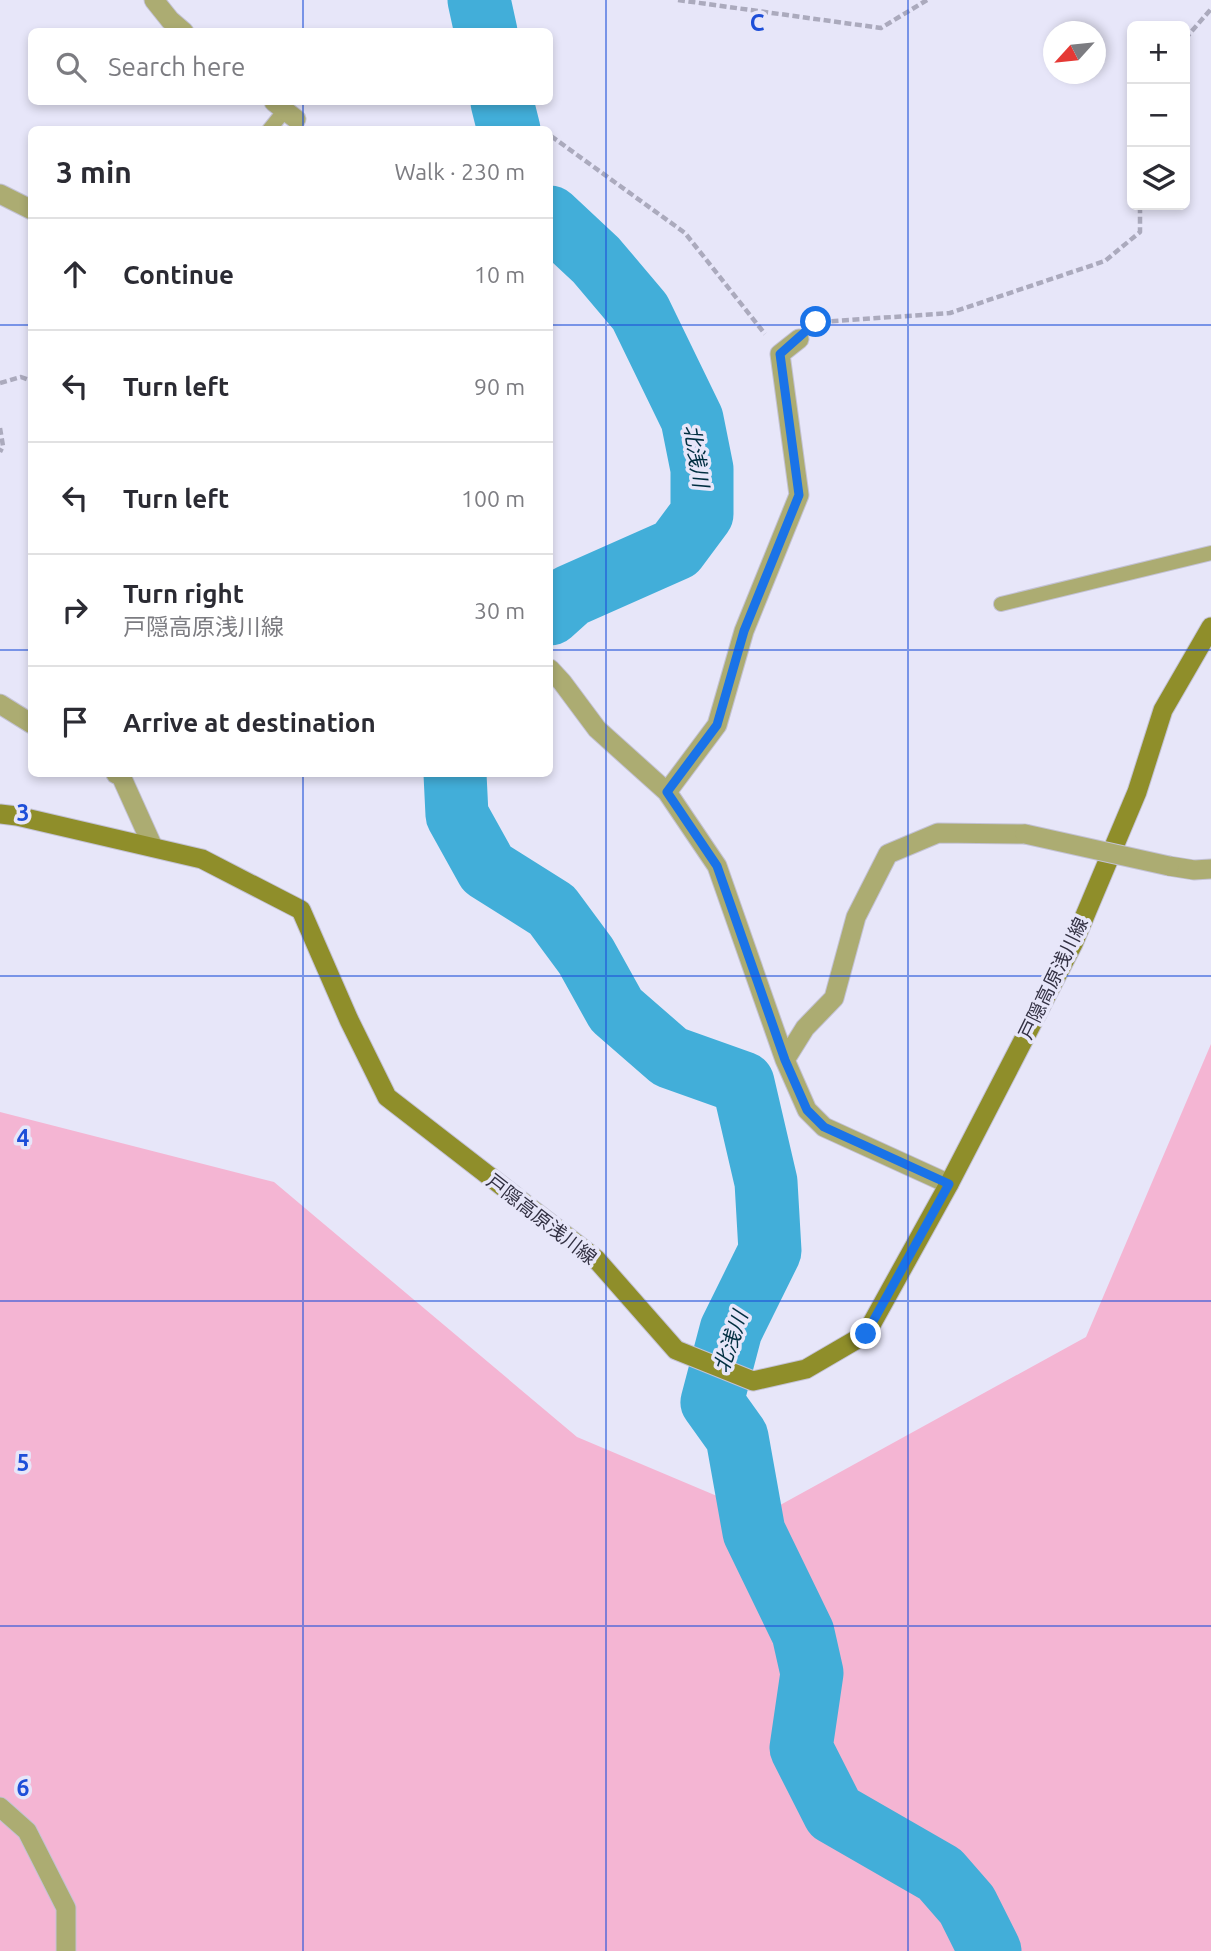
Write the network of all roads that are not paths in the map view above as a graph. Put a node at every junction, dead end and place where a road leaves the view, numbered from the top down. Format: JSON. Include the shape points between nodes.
{"nodes":[{"id":1,"x":155,"y":0,"type":"edge"},
{"id":2,"x":179,"y":28,"type":"edge"},
{"id":3,"x":285,"y":110,"type":"edge"},
{"id":4,"x":272,"y":126,"type":"edge"},
{"id":5,"x":0,"y":194,"type":"edge"},
{"id":6,"x":28,"y":208,"type":"edge"},
{"id":7,"x":799,"y":339,"type":"road end"},
{"id":8,"x":1211,"y":553,"type":"edge"},
{"id":9,"x":1001,"y":604,"type":"dead end"},
{"id":10,"x":1211,"y":628,"type":"edge"},
{"id":11,"x":556,"y":675,"type":"edge"},
{"id":12,"x":0,"y":704,"type":"edge"},
{"id":13,"x":28,"y":722,"type":"edge"},
{"id":14,"x":121,"y":777,"type":"edge"},
{"id":15,"x":667,"y":792,"type":"junction"},
{"id":16,"x":0,"y":814,"type":"edge"},
{"id":17,"x":153,"y":847,"type":"junction"},
{"id":18,"x":1211,"y":869,"type":"edge"},
{"id":19,"x":785,"y":1060,"type":"junction"},
{"id":20,"x":949,"y":1184,"type":"junction"},
{"id":21,"x":0,"y":1807,"type":"edge"},
{"id":22,"x":66,"y":1951,"type":"edge"}],
"edges":[{"from":1,"to":2,"type":"street"},
{"from":3,"to":4,"type":"lane"},
{"from":5,"to":6,"type":"street"},
{"from":7,"to":15,"type":"street","via":[[780,354],[799,495],[744,631],[717,725]]},
{"from":8,"to":9,"type":"lane"},
{"from":10,"to":20,"type":"main road","name":"戸隠高原浅川線","via":[[1163,710],[1137,792],[1073,944]]},
{"from":11,"to":15,"type":"street","via":[[597,729]]},
{"from":12,"to":13,"type":"street"},
{"from":14,"to":17,"type":"street"},
{"from":15,"to":19,"type":"street","via":[[717,866]]},
{"from":16,"to":17,"type":"main road","name":"戸隠高原浅川線"},
{"from":17,"to":20,"type":"main road","name":"戸隠高原浅川線","via":[[202,859],[300,910],[387,1097],[596,1259],[676,1350],[752,1381],[806,1369],[866,1334]]},
{"from":18,"to":19,"type":"street","bridge":true,"via":[[1169,866],[1025,834],[938,833],[888,854],[856,917],[834,998],[805,1028]]},
{"from":19,"to":20,"type":"street","via":[[807,1110],[824,1127]]},
{"from":21,"to":22,"type":"street","via":[[27,1831],[66,1908]]}]}
